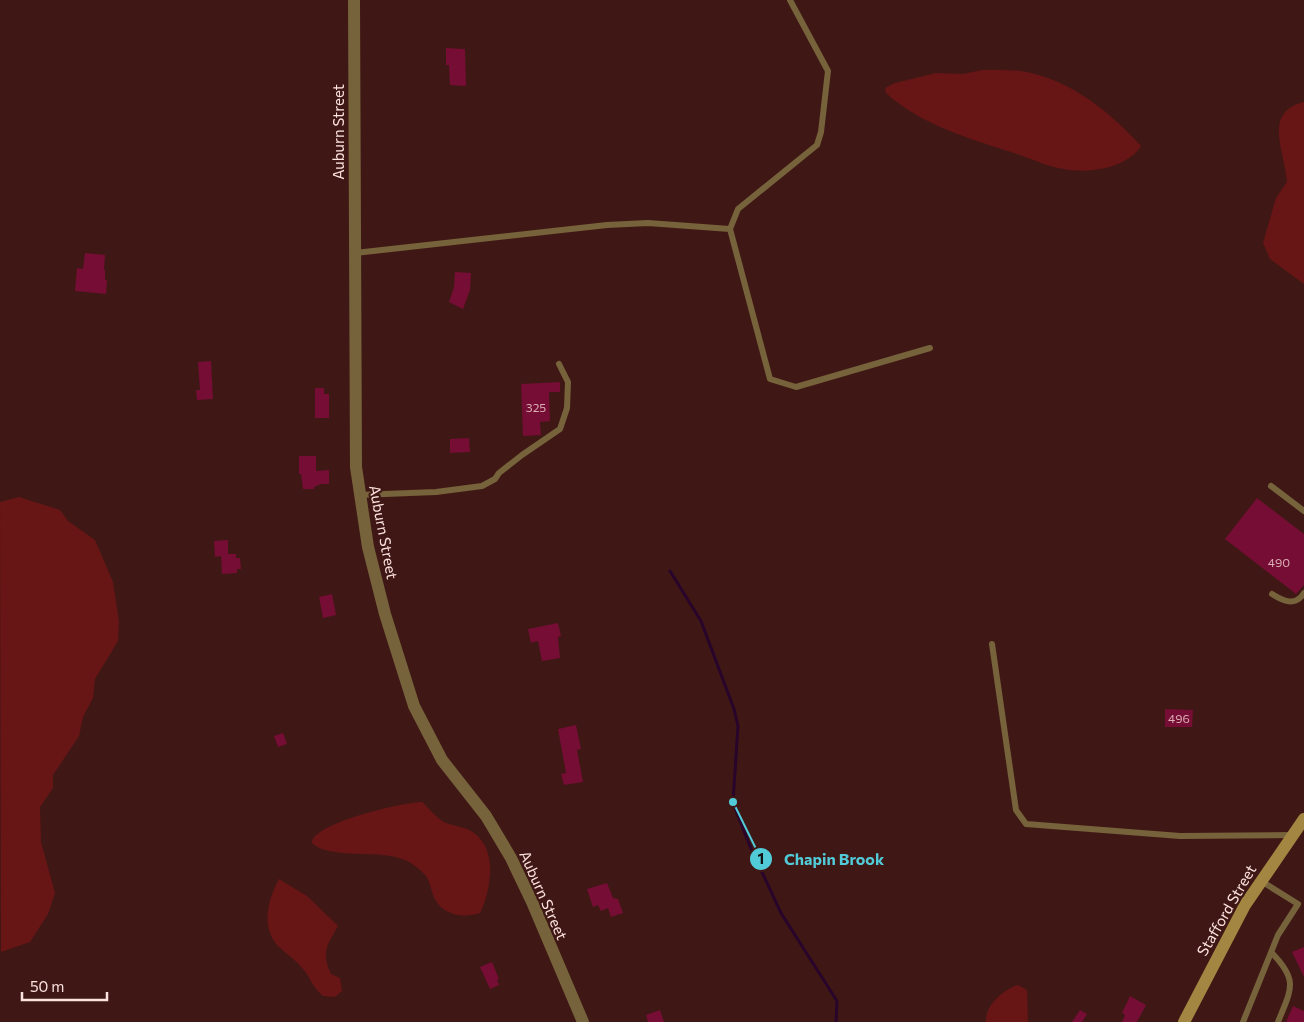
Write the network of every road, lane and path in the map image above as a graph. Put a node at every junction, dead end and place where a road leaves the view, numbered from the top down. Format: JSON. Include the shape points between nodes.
{"nodes":[{"id":1,"x":354,"y":0,"type":"edge"},
{"id":2,"x":790,"y":0,"type":"edge"},
{"id":3,"x":730,"y":229,"type":"junction"},
{"id":4,"x":355,"y":253,"type":"junction"},
{"id":5,"x":930,"y":348,"type":"dead end"},
{"id":6,"x":559,"y":364,"type":"dead end"},
{"id":7,"x":1271,"y":486,"type":"dead end"},
{"id":8,"x":359,"y":495,"type":"junction"},
{"id":9,"x":1304,"y":510,"type":"edge"},
{"id":10,"x":1304,"y":593,"type":"edge"},
{"id":11,"x":1272,"y":594,"type":"dead end"},
{"id":12,"x":992,"y":644,"type":"dead end"},
{"id":13,"x":1304,"y":819,"type":"edge"},
{"id":14,"x":1293,"y":835,"type":"junction"},
{"id":15,"x":1261,"y":881,"type":"junction"},
{"id":16,"x":1301,"y":904,"type":"edge"},
{"id":17,"x":1272,"y":953,"type":"junction"},
{"id":18,"x":582,"y":1022,"type":"edge"},
{"id":19,"x":1184,"y":1022,"type":"edge"},
{"id":20,"x":1243,"y":1022,"type":"edge"},
{"id":21,"x":1278,"y":1022,"type":"edge"}],
"edges":[{"from":1,"to":4,"type":"street","name":"Auburn Street"},
{"from":2,"to":3,"type":"lane","via":[[828,71],[821,132],[817,145],[738,209]]},
{"from":3,"to":4,"type":"lane","via":[[648,223],[607,225]]},
{"from":3,"to":5,"type":"lane","via":[[770,379],[796,387]]},
{"from":4,"to":8,"type":"street","name":"Auburn Street","via":[[355,425]]},
{"from":6,"to":8,"type":"lane","via":[[568,382],[567,408],[560,429],[495,479],[482,486],[436,492]]},
{"from":7,"to":9,"type":"lane"},
{"from":8,"to":18,"type":"street","name":"Auburn Street","via":[[385,614],[414,706],[442,760],[486,816],[511,858]]},
{"from":10,"to":11,"type":"lane","via":[[1294,602],[1285,602]]},
{"from":12,"to":14,"type":"lane","via":[[1016,810],[1026,824],[1180,836]]},
{"from":13,"to":14,"type":"main road","name":"Stafford Street"},
{"from":14,"to":15,"type":"main road","name":"Stafford Street"},
{"from":15,"to":16,"type":"lane"},
{"from":15,"to":19,"type":"main road","name":"Stafford Street","via":[[1237,919]]},
{"from":16,"to":17,"type":"lane","via":[[1278,935]]},
{"from":17,"to":20,"type":"lane"},
{"from":17,"to":21,"type":"lane","via":[[1287,968],[1290,978],[1289,993]]}]}
